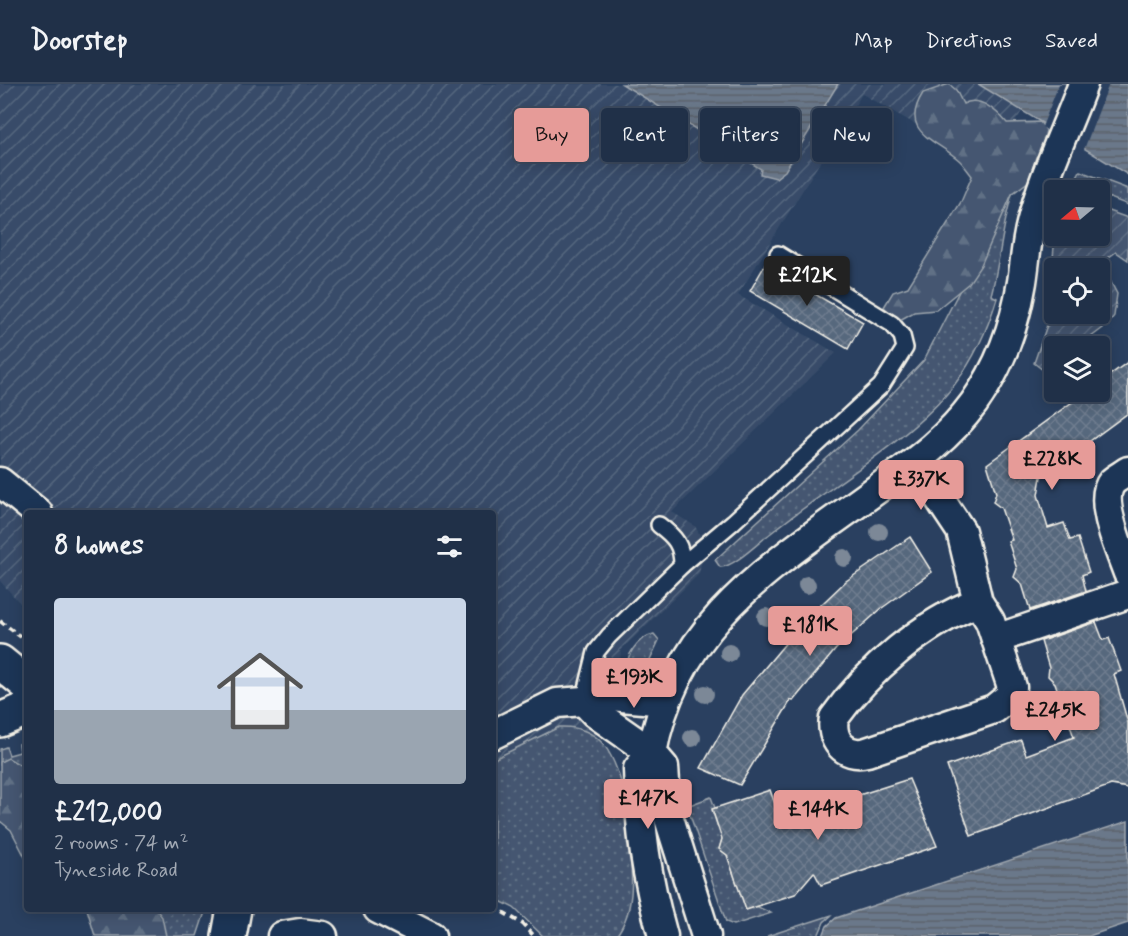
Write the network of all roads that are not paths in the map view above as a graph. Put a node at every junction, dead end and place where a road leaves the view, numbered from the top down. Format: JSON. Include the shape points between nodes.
{"nodes":[{"id":1,"x":1083,"y":84,"type":"edge"},
{"id":2,"x":778,"y":254,"type":"dead end"},
{"id":3,"x":915,"y":462,"type":"junction"},
{"id":4,"x":1128,"y":471,"type":"edge"},
{"id":5,"x":0,"y":482,"type":"edge"},
{"id":6,"x":34,"y":510,"type":"edge"},
{"id":7,"x":659,"y":525,"type":"dead end"},
{"id":8,"x":682,"y":566,"type":"junction"},
{"id":9,"x":1128,"y":573,"type":"edge"},
{"id":10,"x":1128,"y":594,"type":"edge"},
{"id":11,"x":978,"y":602,"type":"junction"},
{"id":12,"x":996,"y":639,"type":"junction"},
{"id":13,"x":0,"y":662,"type":"edge"},
{"id":14,"x":24,"y":682,"type":"edge"},
{"id":15,"x":584,"y":701,"type":"junction"},
{"id":16,"x":665,"y":701,"type":"junction"},
{"id":17,"x":24,"y":711,"type":"edge"},
{"id":18,"x":0,"y":720,"type":"edge"},
{"id":19,"x":496,"y":733,"type":"edge"},
{"id":20,"x":652,"y":753,"type":"junction"},
{"id":21,"x":233,"y":912,"type":"edge"},
{"id":22,"x":384,"y":912,"type":"edge"},
{"id":23,"x":229,"y":936,"type":"edge"},
{"id":24,"x":282,"y":936,"type":"edge"},
{"id":25,"x":323,"y":936,"type":"edge"},
{"id":26,"x":431,"y":936,"type":"edge"},
{"id":27,"x":663,"y":936,"type":"edge"},
{"id":28,"x":706,"y":936,"type":"edge"}],
"edges":[{"from":1,"to":3,"type":"street","via":[[1030,225],[1018,304],[999,360],[962,418]]},
{"from":2,"to":8,"type":"lane","via":[[892,324],[902,336],[905,348],[881,386]]},
{"from":3,"to":11,"type":"street","via":[[961,531]]},
{"from":3,"to":16,"type":"street","via":[[744,590],[705,631],[678,670]]},
{"from":4,"to":9,"type":"street","via":[[1112,483],[1107,497]]},
{"from":5,"to":6,"type":"street"},
{"from":7,"to":8,"type":"lane","via":[[677,540]]},
{"from":8,"to":15,"type":"lane","via":[[596,652]]},
{"from":10,"to":12,"type":"street"},
{"from":11,"to":12,"type":"street"},
{"from":11,"to":12,"type":"street","via":[[935,624],[867,680],[834,718],[834,737],[851,753],[859,754],[1003,704],[1012,687]]},
{"from":13,"to":14,"type":"main road"},
{"from":15,"to":16,"type":"street","via":[[600,695]]},
{"from":15,"to":19,"type":"street","via":[[542,708]]},
{"from":15,"to":20,"type":"street"},
{"from":16,"to":20,"type":"street"},
{"from":17,"to":18,"type":"main road"},
{"from":20,"to":27,"type":"street","via":[[638,769],[641,843]]},
{"from":20,"to":28,"type":"street","via":[[664,767],[667,812]]},
{"from":21,"to":23,"type":"main road"},
{"from":22,"to":26,"type":"street"},
{"from":24,"to":25,"type":"street"}]}
